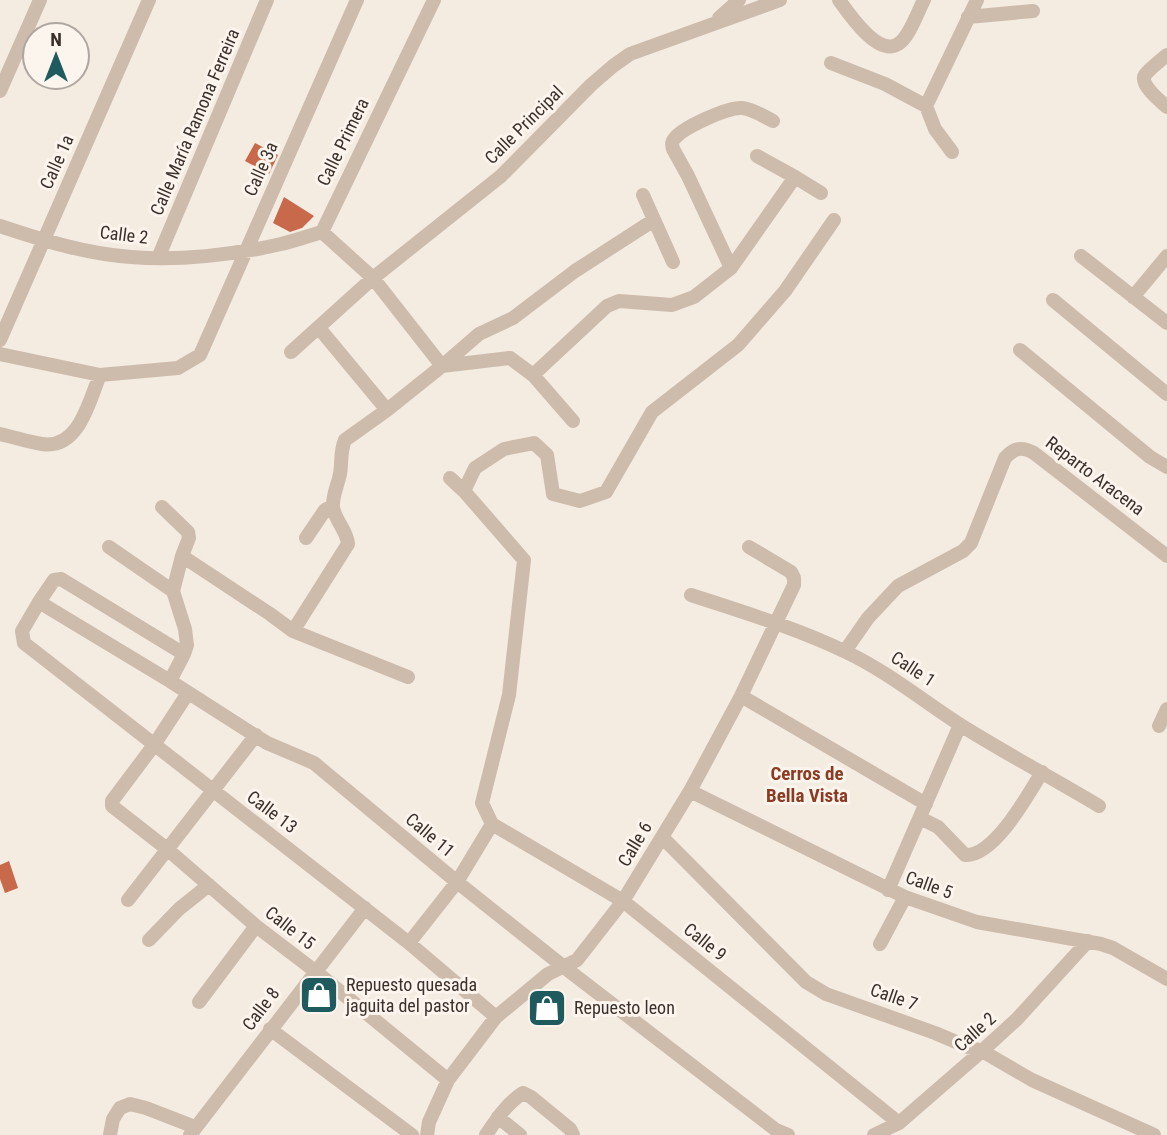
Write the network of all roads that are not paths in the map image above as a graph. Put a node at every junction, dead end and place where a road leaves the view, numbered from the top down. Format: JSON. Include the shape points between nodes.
{"nodes":[{"id":1,"x":40,"y":0,"type":"edge"},
{"id":2,"x":149,"y":0,"type":"edge"},
{"id":3,"x":267,"y":0,"type":"edge"},
{"id":4,"x":357,"y":0,"type":"edge"},
{"id":5,"x":434,"y":0,"type":"edge"},
{"id":6,"x":739,"y":0,"type":"edge"},
{"id":7,"x":780,"y":0,"type":"edge"},
{"id":8,"x":839,"y":0,"type":"edge"},
{"id":9,"x":924,"y":0,"type":"edge"},
{"id":10,"x":977,"y":0,"type":"edge"},
{"id":11,"x":1033,"y":11,"type":"dead end"},
{"id":12,"x":968,"y":17,"type":"junction"},
{"id":13,"x":712,"y":23,"type":"junction"},
{"id":14,"x":1167,"y":55,"type":"edge"},
{"id":15,"x":831,"y":63,"type":"dead end"},
{"id":16,"x":0,"y":91,"type":"edge"},
{"id":17,"x":926,"y":106,"type":"junction"},
{"id":18,"x":1167,"y":107,"type":"edge"},
{"id":19,"x":773,"y":121,"type":"dead end"},
{"id":20,"x":952,"y":152,"type":"dead end"},
{"id":21,"x":757,"y":156,"type":"dead end"},
{"id":22,"x":795,"y":177,"type":"junction"},
{"id":23,"x":821,"y":193,"type":"dead end"},
{"id":24,"x":643,"y":195,"type":"dead end"},
{"id":25,"x":654,"y":220,"type":"junction"},
{"id":26,"x":834,"y":220,"type":"dead end"},
{"id":27,"x":0,"y":226,"type":"edge"},
{"id":28,"x":322,"y":232,"type":"junction"},
{"id":29,"x":43,"y":241,"type":"junction"},
{"id":30,"x":246,"y":250,"type":"junction"},
{"id":31,"x":1081,"y":256,"type":"dead end"},
{"id":32,"x":1167,"y":256,"type":"edge"},
{"id":33,"x":158,"y":258,"type":"junction"},
{"id":34,"x":673,"y":262,"type":"dead end"},
{"id":35,"x":731,"y":268,"type":"junction"},
{"id":36,"x":373,"y":278,"type":"junction"},
{"id":37,"x":1133,"y":297,"type":"junction"},
{"id":38,"x":1053,"y":300,"type":"dead end"},
{"id":39,"x":1167,"y":323,"type":"edge"},
{"id":40,"x":319,"y":328,"type":"junction"},
{"id":41,"x":0,"y":340,"type":"edge"},
{"id":42,"x":1020,"y":350,"type":"dead end"},
{"id":43,"x":291,"y":352,"type":"dead end"},
{"id":44,"x":0,"y":354,"type":"edge"},
{"id":45,"x":442,"y":366,"type":"junction"},
{"id":46,"x":100,"y":375,"type":"junction"},
{"id":47,"x":533,"y":375,"type":"junction"},
{"id":48,"x":1167,"y":394,"type":"edge"},
{"id":49,"x":387,"y":410,"type":"junction"},
{"id":50,"x":573,"y":421,"type":"dead end"},
{"id":51,"x":0,"y":434,"type":"edge"},
{"id":52,"x":1167,"y":467,"type":"edge"},
{"id":53,"x":450,"y":478,"type":"dead end"},
{"id":54,"x":464,"y":491,"type":"junction"},
{"id":55,"x":332,"y":506,"type":"junction"},
{"id":56,"x":162,"y":507,"type":"dead end"},
{"id":57,"x":306,"y":538,"type":"dead end"},
{"id":58,"x":109,"y":547,"type":"dead end"},
{"id":59,"x":748,"y":547,"type":"dead end"},
{"id":60,"x":183,"y":556,"type":"junction"},
{"id":61,"x":1167,"y":556,"type":"edge"},
{"id":62,"x":173,"y":590,"type":"junction"},
{"id":63,"x":691,"y":595,"type":"dead end"},
{"id":64,"x":39,"y":602,"type":"junction"},
{"id":65,"x":776,"y":623,"type":"junction"},
{"id":66,"x":293,"y":631,"type":"junction"},
{"id":67,"x":845,"y":651,"type":"junction"},
{"id":68,"x":184,"y":653,"type":"junction"},
{"id":69,"x":408,"y":677,"type":"dead end"},
{"id":70,"x":170,"y":681,"type":"junction"},
{"id":71,"x":188,"y":693,"type":"junction"},
{"id":72,"x":741,"y":696,"type":"junction"},
{"id":73,"x":1167,"y":709,"type":"edge"},
{"id":74,"x":960,"y":725,"type":"junction"},
{"id":75,"x":1159,"y":726,"type":"dead end"},
{"id":76,"x":256,"y":735,"type":"junction"},
{"id":77,"x":154,"y":745,"type":"junction"},
{"id":78,"x":1042,"y":772,"type":"junction"},
{"id":79,"x":212,"y":791,"type":"junction"},
{"id":80,"x":690,"y":791,"type":"junction"},
{"id":81,"x":1100,"y":806,"type":"dead end"},
{"id":82,"x":923,"y":811,"type":"junction"},
{"id":83,"x":492,"y":824,"type":"junction"},
{"id":84,"x":662,"y":837,"type":"junction"},
{"id":85,"x":167,"y":849,"type":"junction"},
{"id":86,"x":457,"y":882,"type":"junction"},
{"id":87,"x":209,"y":885,"type":"junction"},
{"id":88,"x":888,"y":890,"type":"junction"},
{"id":89,"x":905,"y":897,"type":"junction"},
{"id":90,"x":128,"y":900,"type":"dead end"},
{"id":91,"x":624,"y":901,"type":"junction"},
{"id":92,"x":365,"y":908,"type":"junction"},
{"id":93,"x":256,"y":926,"type":"junction"},
{"id":94,"x":149,"y":940,"type":"dead end"},
{"id":95,"x":1088,"y":941,"type":"junction"},
{"id":96,"x":409,"y":943,"type":"junction"},
{"id":97,"x":880,"y":944,"type":"dead end"},
{"id":98,"x":564,"y":967,"type":"junction"},
{"id":99,"x":315,"y":971,"type":"junction"},
{"id":100,"x":1167,"y":979,"type":"edge"},
{"id":101,"x":199,"y":1002,"type":"dead end"},
{"id":102,"x":496,"y":1017,"type":"junction"},
{"id":103,"x":270,"y":1030,"type":"junction"},
{"id":104,"x":982,"y":1051,"type":"junction"},
{"id":105,"x":448,"y":1080,"type":"junction"},
{"id":106,"x":498,"y":1117,"type":"junction"},
{"id":107,"x":899,"y":1123,"type":"junction"},
{"id":108,"x":192,"y":1131,"type":"edge"},
{"id":109,"x":778,"y":1133,"type":"edge"},
{"id":110,"x":110,"y":1135,"type":"edge"},
{"id":111,"x":412,"y":1135,"type":"edge"},
{"id":112,"x":427,"y":1135,"type":"edge"},
{"id":113,"x":486,"y":1135,"type":"edge"},
{"id":114,"x":520,"y":1135,"type":"edge"},
{"id":115,"x":573,"y":1135,"type":"edge"},
{"id":116,"x":874,"y":1135,"type":"edge"},
{"id":117,"x":1154,"y":1135,"type":"edge"}],
"edges":[{"from":1,"to":16,"type":"street"},
{"from":2,"to":29,"type":"street","name":"Calle 1a"},
{"from":3,"to":33,"type":"street","name":"Calle María Ramona Ferreira"},
{"from":4,"to":30,"type":"street","name":"Calle 3a"},
{"from":5,"to":28,"type":"street","name":"Calle Primera"},
{"from":6,"to":13,"type":"street"},
{"from":7,"to":13,"type":"street","name":"Calle Principal"},
{"from":8,"to":9,"type":"street","via":[[874,41],[890,47],[905,37]]},
{"from":10,"to":12,"type":"street"},
{"from":11,"to":12,"type":"street"},
{"from":12,"to":17,"type":"street"},
{"from":13,"to":36,"type":"street","name":"Calle Principal","via":[[631,54],[613,66],[501,176]]},
{"from":14,"to":18,"type":"street","via":[[1143,79]]},
{"from":15,"to":17,"type":"street"},
{"from":17,"to":20,"type":"street"},
{"from":19,"to":35,"type":"street","via":[[757,112],[732,108],[696,124],[672,144]]},
{"from":21,"to":22,"type":"street"},
{"from":22,"to":23,"type":"street"},
{"from":22,"to":35,"type":"street"},
{"from":24,"to":25,"type":"street"},
{"from":25,"to":34,"type":"street"},
{"from":25,"to":45,"type":"street","via":[[513,318],[480,334]]},
{"from":26,"to":54,"type":"street","via":[[785,291],[738,345],[652,412],[606,492],[580,501],[554,494],[547,456],[534,443],[504,449],[474,468]]},
{"from":27,"to":29,"type":"street","name":"Calle 2"},
{"from":28,"to":30,"type":"street"},
{"from":28,"to":36,"type":"street"},
{"from":29,"to":33,"type":"street","name":"Calle 2"},
{"from":29,"to":41,"type":"street","name":"Calle 1a"},
{"from":30,"to":33,"type":"street","name":"Calle 2"},
{"from":30,"to":46,"type":"street","name":"Calle 3a","via":[[200,355],[178,368]]},
{"from":31,"to":37,"type":"street"},
{"from":32,"to":37,"type":"street"},
{"from":35,"to":47,"type":"street","via":[[683,302],[619,301],[607,306]]},
{"from":36,"to":40,"type":"street","name":"Calle Principal"},
{"from":36,"to":45,"type":"street"},
{"from":37,"to":39,"type":"street"},
{"from":38,"to":48,"type":"street"},
{"from":40,"to":43,"type":"street","name":"Calle Principal"},
{"from":40,"to":49,"type":"street"},
{"from":42,"to":52,"type":"street"},
{"from":44,"to":46,"type":"street"},
{"from":45,"to":47,"type":"street","via":[[505,358]]},
{"from":45,"to":49,"type":"street"},
{"from":46,"to":51,"type":"street","via":[[82,419],[67,439],[45,445]]},
{"from":47,"to":50,"type":"street"},
{"from":49,"to":55,"type":"street","via":[[342,445]]},
{"from":53,"to":54,"type":"street"},
{"from":54,"to":83,"type":"street","via":[[524,560],[509,695],[482,803]]},
{"from":55,"to":57,"type":"street"},
{"from":55,"to":66,"type":"street","via":[[348,539],[346,547]]},
{"from":56,"to":60,"type":"street","via":[[188,532]]},
{"from":58,"to":62,"type":"street"},
{"from":59,"to":65,"type":"street","name":"Calle 6","via":[[794,578]]},
{"from":60,"to":62,"type":"street"},
{"from":60,"to":66,"type":"street"},
{"from":61,"to":67,"type":"street","name":"Reparto Aracena","via":[[1034,453],[1017,448],[1004,458],[971,543],[898,586]]},
{"from":62,"to":68,"type":"street","via":[[187,645]]},
{"from":63,"to":65,"type":"street","name":"Calle 1"},
{"from":64,"to":68,"type":"street","via":[[54,580],[61,579]]},
{"from":64,"to":70,"type":"street","name":"Calle 11"},
{"from":64,"to":77,"type":"street","name":"Calle 13","via":[[22,631],[24,643]]},
{"from":65,"to":67,"type":"street","name":"Calle 1"},
{"from":65,"to":72,"type":"street","name":"Calle 6"},
{"from":66,"to":69,"type":"street"},
{"from":67,"to":74,"type":"street","name":"Calle 1"},
{"from":68,"to":70,"type":"street"},
{"from":70,"to":71,"type":"street","name":"Calle 11"},
{"from":71,"to":76,"type":"street","name":"Calle 11"},
{"from":71,"to":77,"type":"street"},
{"from":72,"to":80,"type":"street","name":"Calle 6"},
{"from":72,"to":82,"type":"street"},
{"from":73,"to":75,"type":"street"},
{"from":74,"to":78,"type":"street","name":"Calle 1"},
{"from":74,"to":82,"type":"street"},
{"from":76,"to":79,"type":"street"},
{"from":76,"to":86,"type":"street","name":"Calle 11","via":[[314,763]]},
{"from":77,"to":79,"type":"street","name":"Calle 13"},
{"from":77,"to":85,"type":"street","name":"Calle 15","via":[[112,803]]},
{"from":78,"to":81,"type":"street","name":"Calle 1"},
{"from":78,"to":82,"type":"street","via":[[1006,827],[978,853],[965,855]]},
{"from":79,"to":85,"type":"street"},
{"from":79,"to":92,"type":"street","name":"Calle 13"},
{"from":80,"to":84,"type":"street","name":"Calle 6"},
{"from":80,"to":88,"type":"street","name":"Calle 5"},
{"from":82,"to":88,"type":"street"},
{"from":83,"to":86,"type":"street"},
{"from":83,"to":91,"type":"street","name":"Calle 9"},
{"from":84,"to":91,"type":"street","name":"Calle 6"},
{"from":84,"to":104,"type":"street","name":"Calle 7","via":[[806,982],[826,994]]},
{"from":85,"to":87,"type":"street","name":"Calle 15"},
{"from":85,"to":90,"type":"street"},
{"from":86,"to":96,"type":"street"},
{"from":86,"to":98,"type":"street","name":"Calle 11"},
{"from":87,"to":93,"type":"street","name":"Calle 15"},
{"from":87,"to":94,"type":"street"},
{"from":88,"to":89,"type":"street","name":"Calle 5"},
{"from":89,"to":95,"type":"street","name":"Calle 5","via":[[977,922]]},
{"from":89,"to":97,"type":"street"},
{"from":91,"to":98,"type":"street","name":"Calle 6","via":[[577,960]]},
{"from":91,"to":107,"type":"street","name":"Calle 9"},
{"from":92,"to":96,"type":"street","name":"Calle 13"},
{"from":92,"to":99,"type":"street","name":"Calle 8"},
{"from":93,"to":99,"type":"street","name":"Calle 15"},
{"from":93,"to":101,"type":"street"},
{"from":95,"to":100,"type":"street","name":"Calle 5","via":[[1113,948]]},
{"from":95,"to":104,"type":"street","name":"Calle 2"},
{"from":96,"to":102,"type":"street","name":"Calle 13"},
{"from":98,"to":102,"type":"street","name":"Calle 6"},
{"from":98,"to":109,"type":"street","name":"Calle 11"},
{"from":99,"to":103,"type":"street","name":"Calle 8"},
{"from":99,"to":105,"type":"street","name":"Calle 15"},
{"from":102,"to":105,"type":"street","name":"Calle 6"},
{"from":103,"to":108,"type":"street","name":"Calle 8"},
{"from":103,"to":111,"type":"street"},
{"from":104,"to":107,"type":"street","name":"Calle 2"},
{"from":104,"to":117,"type":"street","name":"Calle 7","via":[[1032,1080]]},
{"from":105,"to":112,"type":"street","name":"Calle 6"},
{"from":106,"to":113,"type":"street"},
{"from":106,"to":114,"type":"street"},
{"from":106,"to":115,"type":"street","via":[[523,1093]]},
{"from":107,"to":116,"type":"street","name":"Calle 2"},
{"from":108,"to":110,"type":"street","via":[[130,1104],[120,1108]]}]}
